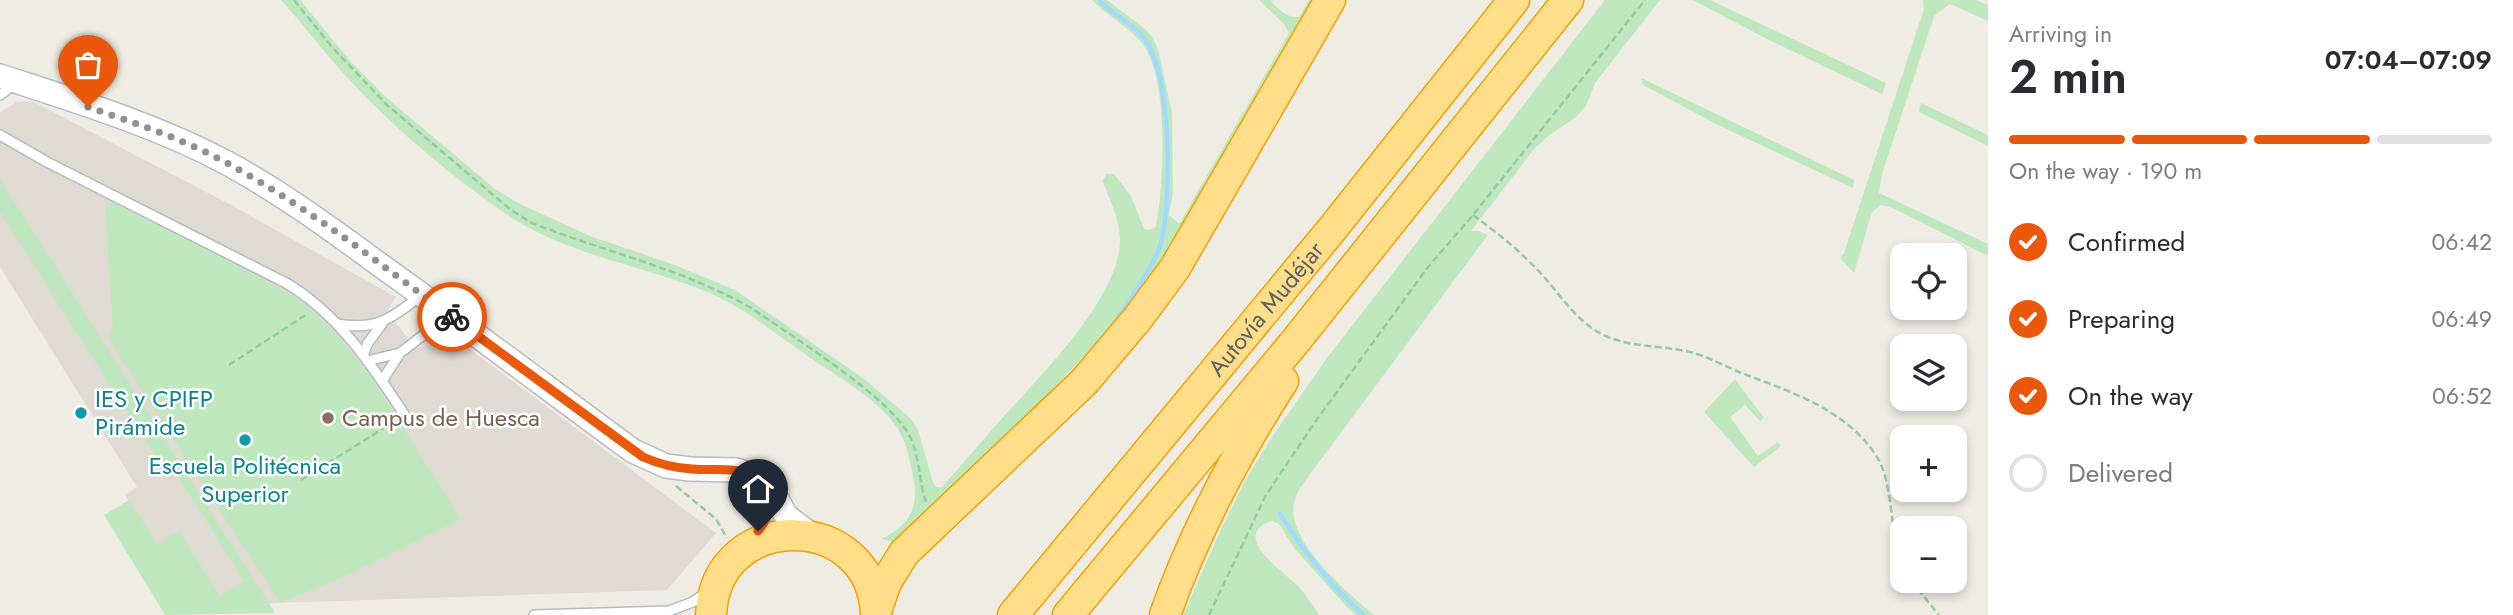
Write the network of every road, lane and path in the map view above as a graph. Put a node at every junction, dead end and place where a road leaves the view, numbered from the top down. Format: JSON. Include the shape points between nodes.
{"nodes":[{"id":1,"x":294,"y":0,"type":"edge"},
{"id":2,"x":1330,"y":0,"type":"edge"},
{"id":3,"x":1514,"y":0,"type":"edge"},
{"id":4,"x":1568,"y":0,"type":"edge"},
{"id":5,"x":1645,"y":0,"type":"edge"},
{"id":6,"x":6,"y":84,"type":"edge"},
{"id":7,"x":0,"y":135,"type":"edge"},
{"id":8,"x":1473,"y":215,"type":"junction"},
{"id":9,"x":422,"y":295,"type":"junction"},
{"id":10,"x":318,"y":306,"type":"junction"},
{"id":11,"x":444,"y":312,"type":"junction"},
{"id":12,"x":1314,"y":318,"type":"junction"},
{"id":13,"x":383,"y":322,"type":"junction"},
{"id":14,"x":337,"y":324,"type":"junction"},
{"id":15,"x":400,"y":353,"type":"junction"},
{"id":16,"x":365,"y":358,"type":"junction"},
{"id":17,"x":229,"y":365,"type":"dead end"},
{"id":18,"x":382,"y":382,"type":"junction"},
{"id":19,"x":403,"y":413,"type":"joint"},
{"id":20,"x":758,"y":478,"type":"junction"},
{"id":21,"x":301,"y":480,"type":"dead end"},
{"id":22,"x":671,"y":483,"type":"dead end"},
{"id":23,"x":1891,"y":516,"type":"edge"},
{"id":24,"x":939,"y":520,"type":"junction"},
{"id":25,"x":814,"y":537,"type":"junction"},
{"id":26,"x":904,"y":553,"type":"junction"},
{"id":27,"x":851,"y":557,"type":"junction"},
{"id":28,"x":722,"y":576,"type":"edge"},
{"id":29,"x":1920,"y":593,"type":"edge"},
{"id":30,"x":669,"y":611,"type":"junction"},
{"id":31,"x":876,"y":613,"type":"edge"},
{"id":32,"x":534,"y":615,"type":"edge"},
{"id":33,"x":685,"y":615,"type":"edge"},
{"id":34,"x":1013,"y":615,"type":"edge"},
{"id":35,"x":1068,"y":615,"type":"edge"},
{"id":36,"x":1165,"y":615,"type":"edge"},
{"id":37,"x":1209,"y":615,"type":"edge"},
{"id":38,"x":1939,"y":615,"type":"edge"}],
"edges":[{"from":1,"to":24,"type":"path","via":[[387,105],[511,209],[554,232],[736,299],[870,393],[907,430],[926,501]]},
{"from":2,"to":24,"type":"highway","via":[[1174,268],[1138,318],[1084,382]]},
{"from":3,"to":34,"type":"highway","name":"Autovía Mudéjar","via":[[1299,270]]},
{"from":4,"to":12,"type":"highway","name":"Autovía Mudéjar"},
{"from":5,"to":8,"type":"path"},
{"from":6,"to":9,"type":"street","via":[[135,123],[226,163],[290,201]]},
{"from":7,"to":10,"type":"lane","via":[[286,283]]},
{"from":8,"to":23,"type":"path","via":[[1505,239],[1573,311],[1605,336],[1626,344],[1691,352],[1829,411],[1878,459]]},
{"from":8,"to":37,"type":"path","via":[[1428,267],[1266,495]]},
{"from":9,"to":11,"type":"street"},
{"from":9,"to":13,"type":"lane"},
{"from":10,"to":14,"type":"lane"},
{"from":10,"to":17,"type":"path"},
{"from":11,"to":15,"type":"lane"},
{"from":11,"to":20,"type":"street","via":[[643,457],[666,466],[736,470]]},
{"from":12,"to":35,"type":"highway","name":"Autovía Mudéjar"},
{"from":12,"to":36,"type":"highway","via":[[1308,346],[1226,478]]},
{"from":13,"to":14,"type":"lane","via":[[360,327]]},
{"from":13,"to":16,"type":"lane","via":[[368,343]]},
{"from":14,"to":16,"type":"lane"},
{"from":15,"to":16,"type":"lane"},
{"from":15,"to":18,"type":"lane"},
{"from":16,"to":18,"type":"lane"},
{"from":18,"to":19,"type":"lane"},
{"from":19,"to":21,"type":"path"},
{"from":20,"to":25,"type":"street","via":[[772,490],[786,516]]},
{"from":20,"to":28,"type":"street","via":[[769,511]]},
{"from":22,"to":28,"type":"path","via":[[716,519]]},
{"from":24,"to":26,"type":"highway"},
{"from":25,"to":27,"type":"highway"},
{"from":25,"to":28,"type":"highway","via":[[769,538],[748,547]]},
{"from":26,"to":27,"type":"highway","via":[[877,561]]},
{"from":26,"to":31,"type":"highway","via":[[886,582]]},
{"from":27,"to":31,"type":"highway","via":[[866,576]]},
{"from":28,"to":30,"type":"lane","via":[[693,603]]},
{"from":29,"to":38,"type":"path"},
{"from":30,"to":32,"type":"lane"},
{"from":30,"to":33,"type":"lane"}]}
